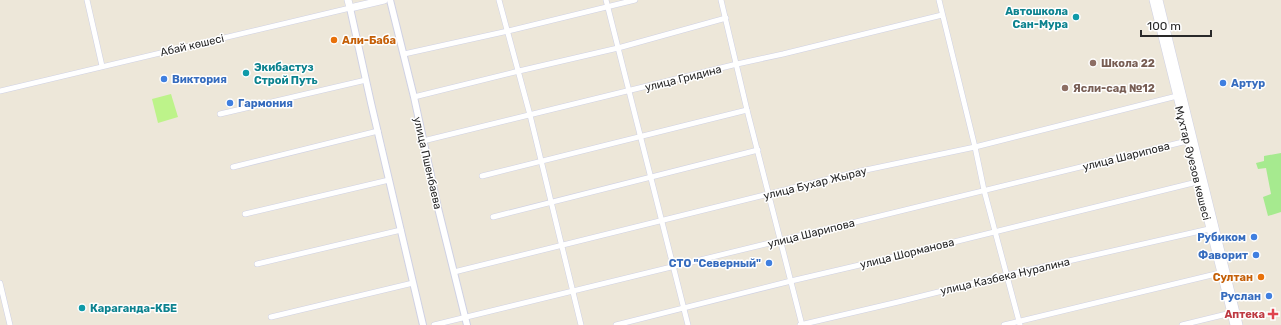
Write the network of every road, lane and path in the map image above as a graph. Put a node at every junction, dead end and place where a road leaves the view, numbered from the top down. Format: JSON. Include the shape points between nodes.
{"nodes":[{"id":1,"x":86,"y":0,"type":"edge"},
{"id":2,"x":348,"y":0,"type":"edge"},
{"id":3,"x":384,"y":0,"type":"edge"},
{"id":4,"x":390,"y":0,"type":"edge"},
{"id":5,"x":499,"y":0,"type":"edge"},
{"id":6,"x":606,"y":0,"type":"edge"},
{"id":7,"x":635,"y":0,"type":"edge"},
{"id":8,"x":721,"y":0,"type":"edge"},
{"id":9,"x":939,"y":0,"type":"edge"},
{"id":10,"x":1153,"y":0,"type":"edge"},
{"id":11,"x":1159,"y":0,"type":"edge"},
{"id":12,"x":608,"y":7,"type":"junction"},
{"id":13,"x":350,"y":8,"type":"junction"},
{"id":14,"x":942,"y":15,"type":"junction"},
{"id":15,"x":726,"y":18,"type":"junction"},
{"id":16,"x":508,"y":31,"type":"junction"},
{"id":17,"x":618,"y":48,"type":"junction"},
{"id":18,"x":404,"y":54,"type":"junction"},
{"id":19,"x":737,"y":64,"type":"junction"},
{"id":20,"x":102,"y":66,"type":"junction"},
{"id":21,"x":519,"y":71,"type":"junction"},
{"id":22,"x":366,"y":80,"type":"junction"},
{"id":23,"x":0,"y":91,"type":"edge"},
{"id":24,"x":629,"y":91,"type":"junction"},
{"id":25,"x":1177,"y":96,"type":"junction"},
{"id":26,"x":414,"y":97,"type":"junction"},
{"id":27,"x":747,"y":110,"type":"junction"},
{"id":28,"x":220,"y":114,"type":"dead end"},
{"id":29,"x":530,"y":115,"type":"junction"},
{"id":30,"x":378,"y":131,"type":"junction"},
{"id":31,"x":640,"y":137,"type":"junction"},
{"id":32,"x":423,"y":140,"type":"junction"},
{"id":33,"x":1191,"y":140,"type":"junction"},
{"id":34,"x":975,"y":147,"type":"junction"},
{"id":35,"x":758,"y":150,"type":"junction"},
{"id":36,"x":541,"y":161,"type":"junction"},
{"id":37,"x":233,"y":167,"type":"dead end"},
{"id":38,"x":482,"y":176,"type":"dead end"},
{"id":39,"x":651,"y":177,"type":"junction"},
{"id":40,"x":390,"y":180,"type":"junction"},
{"id":41,"x":1198,"y":182,"type":"junction"},
{"id":42,"x":984,"y":190,"type":"junction"},
{"id":43,"x":769,"y":194,"type":"junction"},
{"id":44,"x":552,"y":202,"type":"junction"},
{"id":45,"x":245,"y":214,"type":"dead end"},
{"id":46,"x":493,"y":218,"type":"dead end"},
{"id":47,"x":662,"y":221,"type":"junction"},
{"id":48,"x":1209,"y":229,"type":"junction"},
{"id":49,"x":400,"y":230,"type":"junction"},
{"id":50,"x":995,"y":232,"type":"junction"},
{"id":51,"x":780,"y":240,"type":"junction"},
{"id":52,"x":562,"y":247,"type":"junction"},
{"id":53,"x":257,"y":264,"type":"dead end"},
{"id":54,"x":673,"y":267,"type":"junction"},
{"id":55,"x":454,"y":272,"type":"junction"},
{"id":56,"x":1220,"y":273,"type":"junction"},
{"id":57,"x":1007,"y":275,"type":"junction"},
{"id":58,"x":791,"y":281,"type":"junction"},
{"id":59,"x":413,"y":282,"type":"junction"},
{"id":60,"x":0,"y":283,"type":"edge"},
{"id":61,"x":573,"y":292,"type":"junction"},
{"id":62,"x":683,"y":308,"type":"junction"},
{"id":63,"x":1230,"y":313,"type":"junction"},
{"id":64,"x":271,"y":317,"type":"dead end"},
{"id":65,"x":465,"y":318,"type":"junction"},
{"id":66,"x":1019,"y":323,"type":"edge"},
{"id":67,"x":10,"y":325,"type":"edge"},
{"id":68,"x":423,"y":325,"type":"edge"},
{"id":69,"x":434,"y":325,"type":"edge"},
{"id":70,"x":467,"y":325,"type":"edge"},
{"id":71,"x":581,"y":325,"type":"edge"},
{"id":72,"x":616,"y":325,"type":"edge"},
{"id":73,"x":688,"y":325,"type":"edge"},
{"id":74,"x":801,"y":325,"type":"edge"},
{"id":75,"x":1004,"y":325,"type":"edge"},
{"id":76,"x":1182,"y":325,"type":"edge"},
{"id":77,"x":1234,"y":325,"type":"edge"},
{"id":78,"x":1239,"y":325,"type":"edge"}],
"edges":[{"from":1,"to":20,"type":"street"},
{"from":2,"to":13,"type":"main road"},
{"from":3,"to":13,"type":"main road","name":"Абай көшесі"},
{"from":4,"to":18,"type":"street","name":"улица Пшенбаева"},
{"from":5,"to":16,"type":"street"},
{"from":6,"to":12,"type":"street"},
{"from":7,"to":12,"type":"street"},
{"from":8,"to":15,"type":"street"},
{"from":9,"to":14,"type":"street"},
{"from":10,"to":25,"type":"main road","name":"Мұхтар Әуезов көшесі"},
{"from":11,"to":33,"type":"main road","name":"Мұхтар Әуезов көшесі"},
{"from":12,"to":16,"type":"street"},
{"from":12,"to":17,"type":"street"},
{"from":13,"to":20,"type":"street","name":"Абай көшесі"},
{"from":13,"to":22,"type":"street"},
{"from":14,"to":19,"type":"street","name":"улица Гридина"},
{"from":14,"to":34,"type":"street"},
{"from":15,"to":17,"type":"street"},
{"from":15,"to":19,"type":"street"},
{"from":16,"to":18,"type":"street"},
{"from":16,"to":21,"type":"street"},
{"from":17,"to":21,"type":"street"},
{"from":17,"to":24,"type":"street"},
{"from":18,"to":26,"type":"street","name":"улица Пшенбаева"},
{"from":19,"to":24,"type":"street","name":"улица Гридина"},
{"from":19,"to":27,"type":"street"},
{"from":20,"to":23,"type":"street","name":"Абай көшесі"},
{"from":21,"to":26,"type":"street"},
{"from":21,"to":29,"type":"street"},
{"from":22,"to":28,"type":"street"},
{"from":22,"to":30,"type":"street"},
{"from":24,"to":29,"type":"street","name":"улица Гридина"},
{"from":24,"to":31,"type":"street"},
{"from":25,"to":33,"type":"main road","name":"Мұхтар Әуезов көшесі"},
{"from":25,"to":34,"type":"street","name":"улица Бухар Жырау"},
{"from":26,"to":32,"type":"street","name":"улица Пшенбаева"},
{"from":27,"to":31,"type":"street"},
{"from":27,"to":35,"type":"street"},
{"from":29,"to":32,"type":"street","name":"улица Гридина"},
{"from":29,"to":36,"type":"street"},
{"from":30,"to":37,"type":"street"},
{"from":30,"to":40,"type":"street"},
{"from":31,"to":36,"type":"street"},
{"from":31,"to":39,"type":"street"},
{"from":32,"to":55,"type":"street","name":"улица Пшенбаева"},
{"from":33,"to":41,"type":"main road","name":"Мұхтар Әуезов көшесі"},
{"from":33,"to":42,"type":"street","name":"улица Шарипова"},
{"from":33,"to":78,"type":"main road","name":"Мұхтар Әуезов көшесі"},
{"from":34,"to":42,"type":"street"},
{"from":34,"to":43,"type":"street","name":"улица Бухар Жырау"},
{"from":35,"to":39,"type":"street"},
{"from":35,"to":43,"type":"street"},
{"from":36,"to":38,"type":"street"},
{"from":36,"to":44,"type":"street"},
{"from":39,"to":44,"type":"street"},
{"from":39,"to":47,"type":"street"},
{"from":40,"to":45,"type":"street"},
{"from":40,"to":49,"type":"street"},
{"from":41,"to":48,"type":"main road","name":"Мұхтар Әуезов көшесі"},
{"from":41,"to":50,"type":"street","name":"улица Шорманова"},
{"from":42,"to":50,"type":"street"},
{"from":42,"to":51,"type":"street","name":"улица Шарипова"},
{"from":43,"to":47,"type":"street","name":"улица Бухар Жырау"},
{"from":43,"to":51,"type":"street"},
{"from":44,"to":46,"type":"street"},
{"from":44,"to":52,"type":"street"},
{"from":47,"to":52,"type":"street","name":"улица Бухар Жырау"},
{"from":47,"to":54,"type":"street"},
{"from":48,"to":56,"type":"main road","name":"Мұхтар Әуезов көшесі"},
{"from":48,"to":57,"type":"street","name":"улица Казбека Нуралина"},
{"from":49,"to":53,"type":"street"},
{"from":49,"to":59,"type":"street"},
{"from":50,"to":57,"type":"street"},
{"from":50,"to":58,"type":"street","name":"улица Шорманова"},
{"from":51,"to":54,"type":"street","name":"улица Шарипова"},
{"from":51,"to":58,"type":"street"},
{"from":52,"to":55,"type":"street","name":"улица Бухар Жырау"},
{"from":52,"to":61,"type":"street"},
{"from":54,"to":61,"type":"street","name":"улица Шарипова"},
{"from":54,"to":62,"type":"street"},
{"from":55,"to":65,"type":"street","name":"улица Пшенбаева"},
{"from":56,"to":63,"type":"main road","name":"Мұхтар Әуезов көшесі"},
{"from":56,"to":66,"type":"street"},
{"from":57,"to":66,"type":"street"},
{"from":57,"to":74,"type":"street","name":"улица Казбека Нуралина"},
{"from":58,"to":62,"type":"street","name":"улица Шорманова"},
{"from":58,"to":74,"type":"street"},
{"from":59,"to":64,"type":"street"},
{"from":59,"to":68,"type":"street"},
{"from":60,"to":67,"type":"street"},
{"from":61,"to":65,"type":"street","name":"улица Шарипова"},
{"from":61,"to":71,"type":"street"},
{"from":62,"to":72,"type":"street","name":"улица Шорманова"},
{"from":62,"to":73,"type":"street"},
{"from":63,"to":76,"type":"street"},
{"from":63,"to":77,"type":"main road","name":"Мұхтар Әуезов көшесі"},
{"from":65,"to":69,"type":"street","name":"улица Шарипова"},
{"from":65,"to":70,"type":"street","name":"улица Пшенбаева"},
{"from":66,"to":75,"type":"street"}]}
